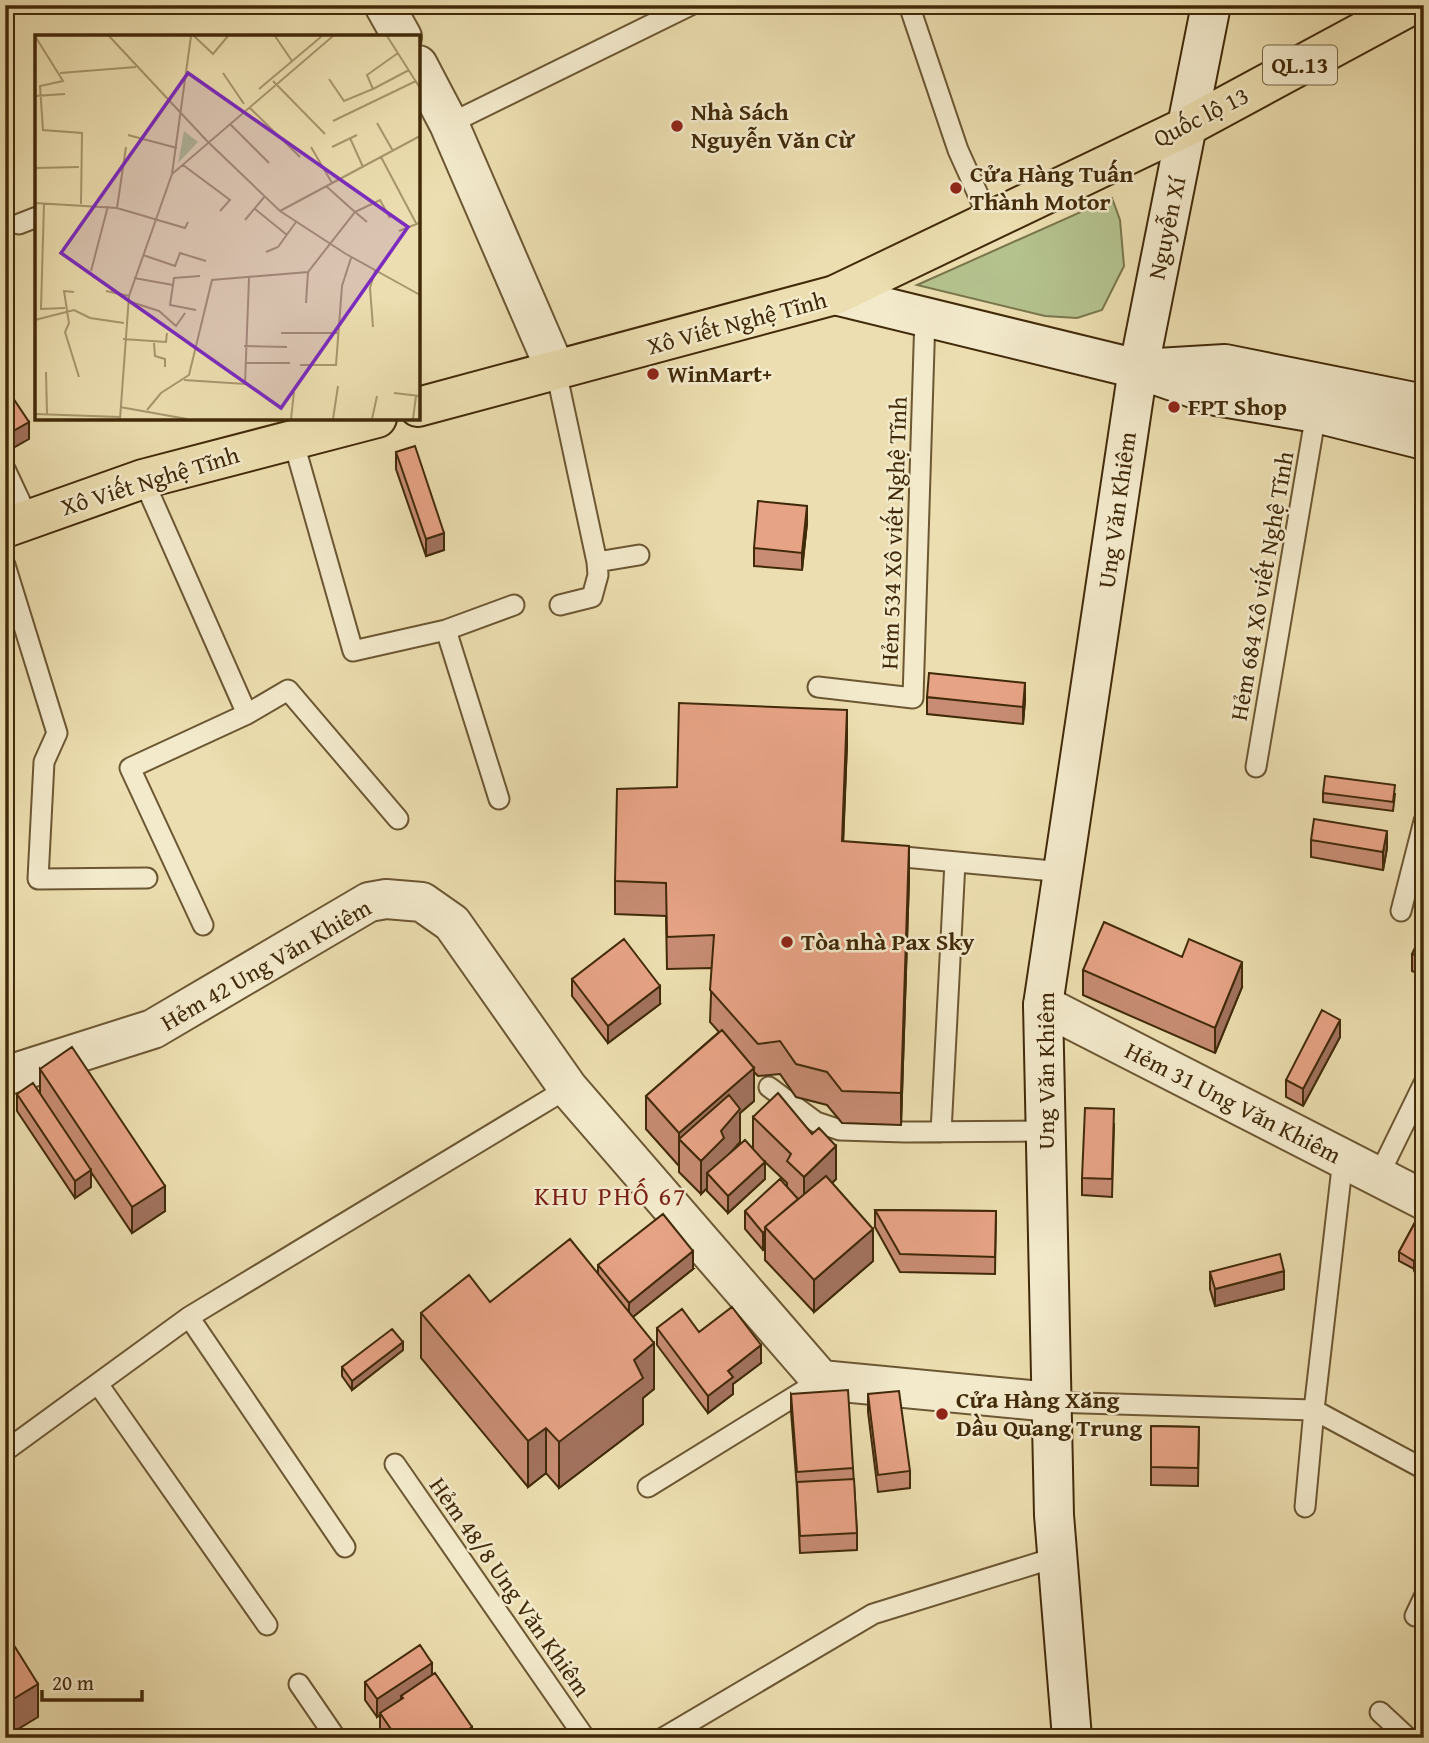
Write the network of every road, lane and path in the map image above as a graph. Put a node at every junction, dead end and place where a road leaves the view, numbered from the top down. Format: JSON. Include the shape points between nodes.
{"nodes":[{"id":1,"x":384,"y":5,"type":"edge"},
{"id":2,"x":691,"y":5,"type":"edge"},
{"id":3,"x":909,"y":5,"type":"edge"},
{"id":4,"x":1212,"y":5,"type":"edge"},
{"id":5,"x":1412,"y":5,"type":"edge"},
{"id":6,"x":401,"y":35,"type":"edge"},
{"id":7,"x":420,"y":71,"type":"edge"},
{"id":8,"x":449,"y":124,"type":"junction"},
{"id":9,"x":1188,"y":125,"type":"junction"},
{"id":10,"x":990,"y":220,"type":"junction"},
{"id":11,"x":835,"y":295,"type":"junction"},
{"id":12,"x":925,"y":316,"type":"junction"},
{"id":13,"x":1138,"y":369,"type":"junction"},
{"id":14,"x":556,"y":371,"type":"junction"},
{"id":15,"x":1424,"y":404,"type":"edge"},
{"id":16,"x":420,"y":407,"type":"edge"},
{"id":17,"x":1316,"y":412,"type":"junction"},
{"id":18,"x":369,"y":420,"type":"edge"},
{"id":19,"x":293,"y":440,"type":"junction"},
{"id":20,"x":1424,"y":440,"type":"edge"},
{"id":21,"x":5,"y":468,"type":"edge"},
{"id":22,"x":144,"y":479,"type":"junction"},
{"id":23,"x":17,"y":523,"type":"edge"},
{"id":24,"x":639,"y":555,"type":"dead end"},
{"id":25,"x":597,"y":562,"type":"junction"},
{"id":26,"x":5,"y":565,"type":"edge"},
{"id":27,"x":514,"y":605,"type":"dead end"},
{"id":28,"x":560,"y":605,"type":"dead end"},
{"id":29,"x":446,"y":630,"type":"junction"},
{"id":30,"x":818,"y":687,"type":"dead end"},
{"id":31,"x":247,"y":714,"type":"junction"},
{"id":32,"x":1256,"y":767,"type":"dead end"},
{"id":33,"x":499,"y":799,"type":"dead end"},
{"id":34,"x":398,"y":819,"type":"dead end"},
{"id":35,"x":1424,"y":821,"type":"edge"},
{"id":36,"x":865,"y":854,"type":"edge"},
{"id":37,"x":955,"y":862,"type":"junction"},
{"id":38,"x":1063,"y":872,"type":"junction"},
{"id":39,"x":147,"y":878,"type":"dead end"},
{"id":40,"x":1401,"y":911,"type":"dead end"},
{"id":41,"x":203,"y":925,"type":"dead end"},
{"id":42,"x":1043,"y":1005,"type":"junction"},
{"id":43,"x":5,"y":1076,"type":"edge"},
{"id":44,"x":1424,"y":1083,"type":"edge"},
{"id":45,"x":769,"y":1087,"type":"dead end"},
{"id":46,"x":568,"y":1088,"type":"junction"},
{"id":47,"x":1044,"y":1131,"type":"junction"},
{"id":48,"x":941,"y":1132,"type":"junction"},
{"id":49,"x":1343,"y":1159,"type":"junction"},
{"id":50,"x":1378,"y":1177,"type":"junction"},
{"id":51,"x":1424,"y":1200,"type":"edge"},
{"id":52,"x":189,"y":1317,"type":"junction"},
{"id":53,"x":821,"y":1380,"type":"junction"},
{"id":54,"x":98,"y":1384,"type":"junction"},
{"id":55,"x":1051,"y":1402,"type":"junction"},
{"id":56,"x":1314,"y":1410,"type":"junction"},
{"id":57,"x":5,"y":1451,"type":"edge"},
{"id":58,"x":395,"y":1464,"type":"dead end"},
{"id":59,"x":1424,"y":1469,"type":"edge"},
{"id":60,"x":648,"y":1487,"type":"dead end"},
{"id":61,"x":1305,"y":1507,"type":"dead end"},
{"id":62,"x":345,"y":1547,"type":"dead end"},
{"id":63,"x":1057,"y":1557,"type":"junction"},
{"id":64,"x":1424,"y":1597,"type":"edge"},
{"id":65,"x":1415,"y":1616,"type":"dead end"},
{"id":66,"x":267,"y":1625,"type":"dead end"},
{"id":67,"x":299,"y":1684,"type":"dead end"},
{"id":68,"x":1380,"y":1712,"type":"dead end"},
{"id":69,"x":1069,"y":1736,"type":"edge"},
{"id":70,"x":336,"y":1738,"type":"edge"},
{"id":71,"x":585,"y":1738,"type":"edge"},
{"id":72,"x":663,"y":1738,"type":"edge"},
{"id":73,"x":1408,"y":1738,"type":"edge"}],
"edges":[{"from":1,"to":6,"type":"main road"},
{"from":2,"to":8,"type":"lane"},
{"from":3,"to":10,"type":"lane","via":[[958,150]]},
{"from":4,"to":9,"type":"main road","name":"Nguyễn Xí"},
{"from":5,"to":9,"type":"main road","name":"Quốc lộ 13","number":"QL.13"},
{"from":7,"to":8,"type":"main road"},
{"from":8,"to":14,"type":"main road"},
{"from":9,"to":10,"type":"main road","name":"Quốc lộ 13","number":"QL.13"},
{"from":9,"to":13,"type":"main road","name":"Nguyễn Xí"},
{"from":10,"to":11,"type":"main road","name":"Quốc lộ 13","number":"QL.13"},
{"from":11,"to":12,"type":"main road","name":"Xô Viết Nghệ Tĩnh"},
{"from":11,"to":14,"type":"main road","name":"Xô Viết Nghệ Tĩnh"},
{"from":12,"to":13,"type":"main road","name":"Xô Viết Nghệ Tĩnh"},
{"from":12,"to":30,"type":"lane","name":"Hẻm 534 Xô viết Nghệ Tĩnh","via":[[913,698]]},
{"from":13,"to":15,"type":"main road","name":"Xô Viết Nghệ Tĩnh","via":[[1225,364]]},
{"from":13,"to":17,"type":"main road","name":"Xô Viết Nghệ Tĩnh","via":[[1216,396]]},
{"from":13,"to":38,"type":"main road","name":"Ung Văn Khiêm"},
{"from":14,"to":16,"type":"main road","name":"Xô Viết Nghệ Tĩnh"},
{"from":14,"to":25,"type":"lane"},
{"from":17,"to":20,"type":"main road","name":"Xô Viết Nghệ Tĩnh"},
{"from":17,"to":32,"type":"lane","name":"Hẻm 684 Xô viết Nghệ Tĩnh"},
{"from":18,"to":19,"type":"main road","name":"Xô Viết Nghệ Tĩnh"},
{"from":19,"to":22,"type":"main road","name":"Xô Viết Nghệ Tĩnh"},
{"from":19,"to":29,"type":"lane","via":[[353,650]]},
{"from":21,"to":23,"type":"lane"},
{"from":22,"to":23,"type":"main road","name":"Xô Viết Nghệ Tĩnh"},
{"from":22,"to":31,"type":"lane"},
{"from":24,"to":25,"type":"lane"},
{"from":25,"to":28,"type":"lane","via":[[592,597]]},
{"from":26,"to":39,"type":"lane","via":[[57,733],[44,762],[38,879]]},
{"from":27,"to":29,"type":"lane"},
{"from":29,"to":33,"type":"lane"},
{"from":31,"to":34,"type":"lane","via":[[288,690]]},
{"from":31,"to":41,"type":"lane","via":[[130,768]]},
{"from":35,"to":40,"type":"lane"},
{"from":36,"to":37,"type":"lane"},
{"from":37,"to":38,"type":"lane"},
{"from":37,"to":48,"type":"lane"},
{"from":38,"to":42,"type":"main road","name":"Ung Văn Khiêm"},
{"from":42,"to":47,"type":"main road","name":"Ung Văn Khiêm"},
{"from":42,"to":49,"type":"main road","name":"Hẻm 31 Ung Văn Khiêm"},
{"from":43,"to":46,"type":"main road","name":"Hẻm 42 Ung Văn Khiêm","via":[[153,1029],[369,902],[386,899],[422,902],[452,923]]},
{"from":44,"to":50,"type":"lane"},
{"from":45,"to":48,"type":"lane","via":[[816,1122],[840,1130]]},
{"from":46,"to":52,"type":"lane"},
{"from":46,"to":53,"type":"main road","name":"Hẻm 42 Ung Văn Khiêm"},
{"from":47,"to":48,"type":"lane"},
{"from":47,"to":55,"type":"main road","name":"Ung Văn Khiêm"},
{"from":49,"to":50,"type":"main road","name":"Hẻm 31 Ung Văn Khiêm"},
{"from":49,"to":56,"type":"lane"},
{"from":50,"to":51,"type":"main road","name":"Hẻm 31 Ung Văn Khiêm"},
{"from":52,"to":54,"type":"lane"},
{"from":52,"to":62,"type":"lane"},
{"from":53,"to":55,"type":"main road"},
{"from":53,"to":60,"type":"lane"},
{"from":54,"to":57,"type":"lane"},
{"from":54,"to":66,"type":"lane"},
{"from":55,"to":56,"type":"lane"},
{"from":55,"to":63,"type":"main road","name":"Ung Văn Khiêm"},
{"from":56,"to":59,"type":"lane"},
{"from":56,"to":61,"type":"lane"},
{"from":58,"to":71,"type":"lane","name":"Hẻm 48/8 Ung Văn Khiêm"},
{"from":63,"to":69,"type":"main road","name":"Ung Văn Khiêm"},
{"from":63,"to":72,"type":"lane","via":[[873,1614]]},
{"from":64,"to":65,"type":"lane"},
{"from":67,"to":70,"type":"lane"},
{"from":68,"to":73,"type":"lane"}]}
